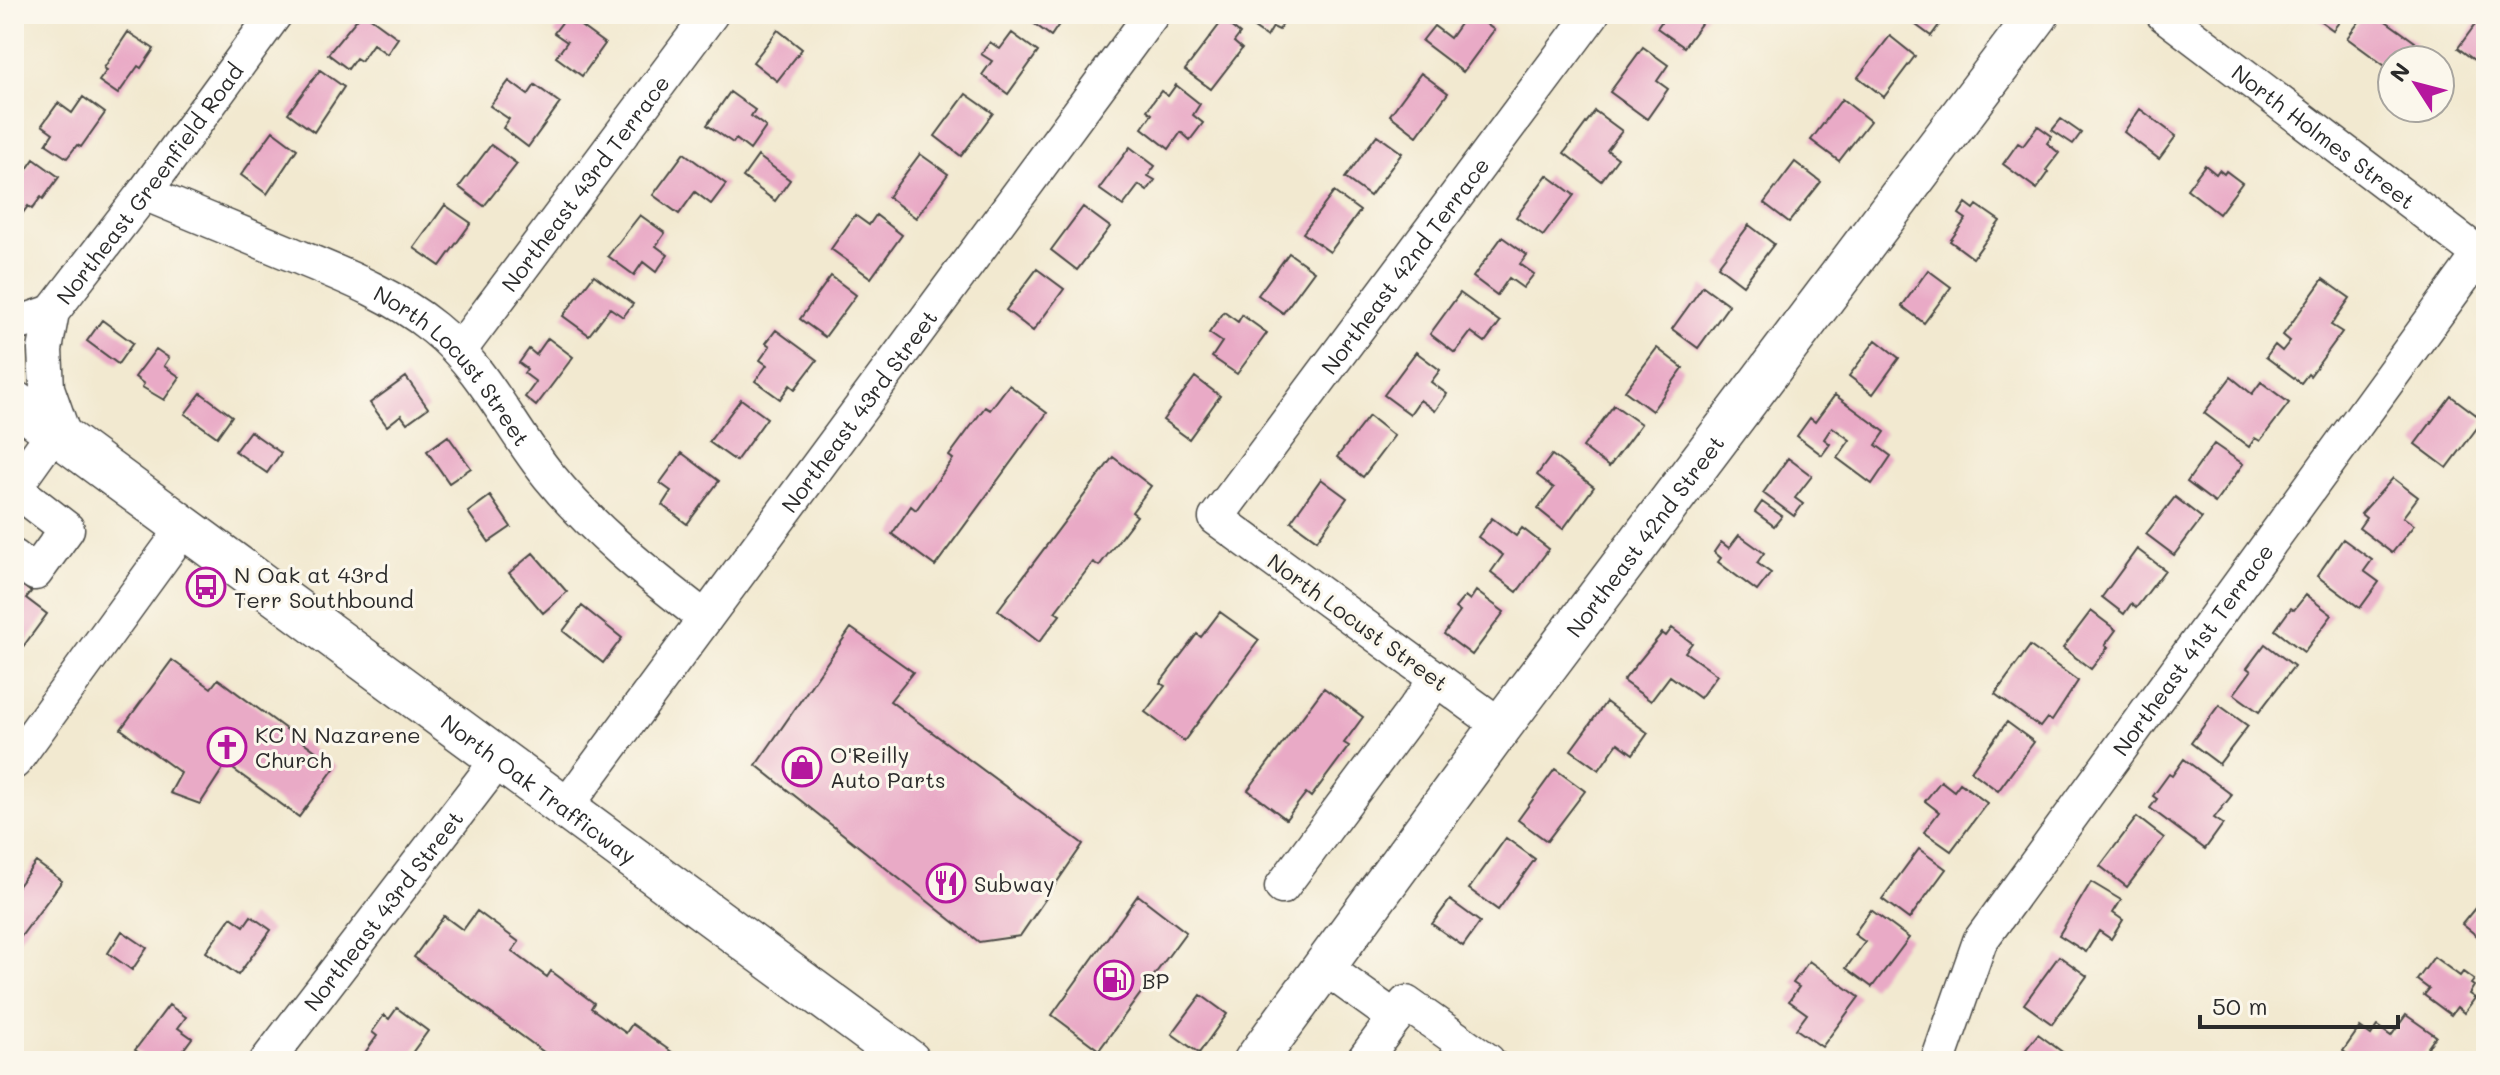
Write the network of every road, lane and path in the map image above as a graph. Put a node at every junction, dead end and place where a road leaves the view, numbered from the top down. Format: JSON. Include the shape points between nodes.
{"nodes":[{"id":1,"x":275,"y":14,"type":"edge"},
{"id":2,"x":711,"y":14,"type":"edge"},
{"id":3,"x":1152,"y":14,"type":"edge"},
{"id":4,"x":1592,"y":14,"type":"edge"},
{"id":5,"x":2038,"y":14,"type":"edge"},
{"id":6,"x":2163,"y":14,"type":"edge"},
{"id":7,"x":144,"y":193,"type":"junction"},
{"id":8,"x":2483,"y":256,"type":"edge"},
{"id":9,"x":52,"y":312,"type":"junction"},
{"id":10,"x":14,"y":325,"type":"edge"},
{"id":11,"x":459,"y":351,"type":"junction"},
{"id":12,"x":14,"y":402,"type":"edge"},
{"id":13,"x":60,"y":436,"type":"junction"},
{"id":14,"x":1216,"y":518,"type":"joint"},
{"id":15,"x":184,"y":528,"type":"junction"},
{"id":16,"x":14,"y":557,"type":"edge"},
{"id":17,"x":705,"y":618,"type":"junction"},
{"id":18,"x":1437,"y":679,"type":"junction"},
{"id":19,"x":1501,"y":726,"type":"junction"},
{"id":20,"x":499,"y":759,"type":"junction"},
{"id":21,"x":14,"y":762,"type":"edge"},
{"id":22,"x":565,"y":808,"type":"junction"},
{"id":23,"x":1282,"y":887,"type":"dead end"},
{"id":24,"x":1324,"y":967,"type":"junction"},
{"id":25,"x":1395,"y":1018,"type":"junction"},
{"id":26,"x":267,"y":1061,"type":"edge"},
{"id":27,"x":909,"y":1061,"type":"edge"},
{"id":28,"x":1255,"y":1061,"type":"edge"},
{"id":29,"x":1363,"y":1061,"type":"edge"},
{"id":30,"x":1488,"y":1061,"type":"edge"},
{"id":31,"x":1938,"y":1061,"type":"edge"}],
"edges":[{"from":1,"to":7,"type":"street","name":"Northeast Greenfield Road"},
{"from":2,"to":11,"type":"street","name":"Northeast 43rd Terrace"},
{"from":3,"to":17,"type":"street","name":"Northeast 43rd Street"},
{"from":4,"to":14,"type":"street","name":"Northeast 42nd Terrace"},
{"from":5,"to":19,"type":"main road","name":"Northeast 42nd Street"},
{"from":6,"to":8,"type":"street","name":"North Holmes Street"},
{"from":7,"to":9,"type":"street","name":"Northeast Greenfield Road"},
{"from":7,"to":11,"type":"street","name":"North Locust Street","via":[[379,291]]},
{"from":8,"to":31,"type":"street","name":"Northeast 41st Terrace","via":[[1980,941]]},
{"from":9,"to":10,"type":"street","name":"Northeast Greenfield Road"},
{"from":9,"to":13,"type":"street","name":"Northeast Greenfield Road","via":[[45,350],[47,388]]},
{"from":11,"to":17,"type":"street","name":"North Locust Street","via":[[550,477],[595,527]]},
{"from":12,"to":13,"type":"main road","name":"North Oak Trafficway"},
{"from":13,"to":15,"type":"main road","name":"North Oak Trafficway"},
{"from":13,"to":16,"type":"street","via":[[14,488],[67,529],[35,573]]},
{"from":14,"to":18,"type":"street","name":"North Locust Street"},
{"from":15,"to":20,"type":"main road","name":"North Oak Trafficway"},
{"from":15,"to":21,"type":"street"},
{"from":17,"to":22,"type":"street","name":"Northeast 43rd Street"},
{"from":18,"to":19,"type":"street","name":"North Locust Street"},
{"from":18,"to":23,"type":"street"},
{"from":19,"to":24,"type":"main road","name":"Northeast 42nd Street"},
{"from":20,"to":22,"type":"main road","name":"North Oak Trafficway"},
{"from":20,"to":26,"type":"street","name":"Northeast 43rd Street"},
{"from":22,"to":27,"type":"main road","name":"North Oak Trafficway"},
{"from":24,"to":25,"type":"street"},
{"from":24,"to":28,"type":"main road","name":"Northeast 42nd Street"},
{"from":25,"to":29,"type":"street"},
{"from":25,"to":30,"type":"street","via":[[1406,1003]]}]}
